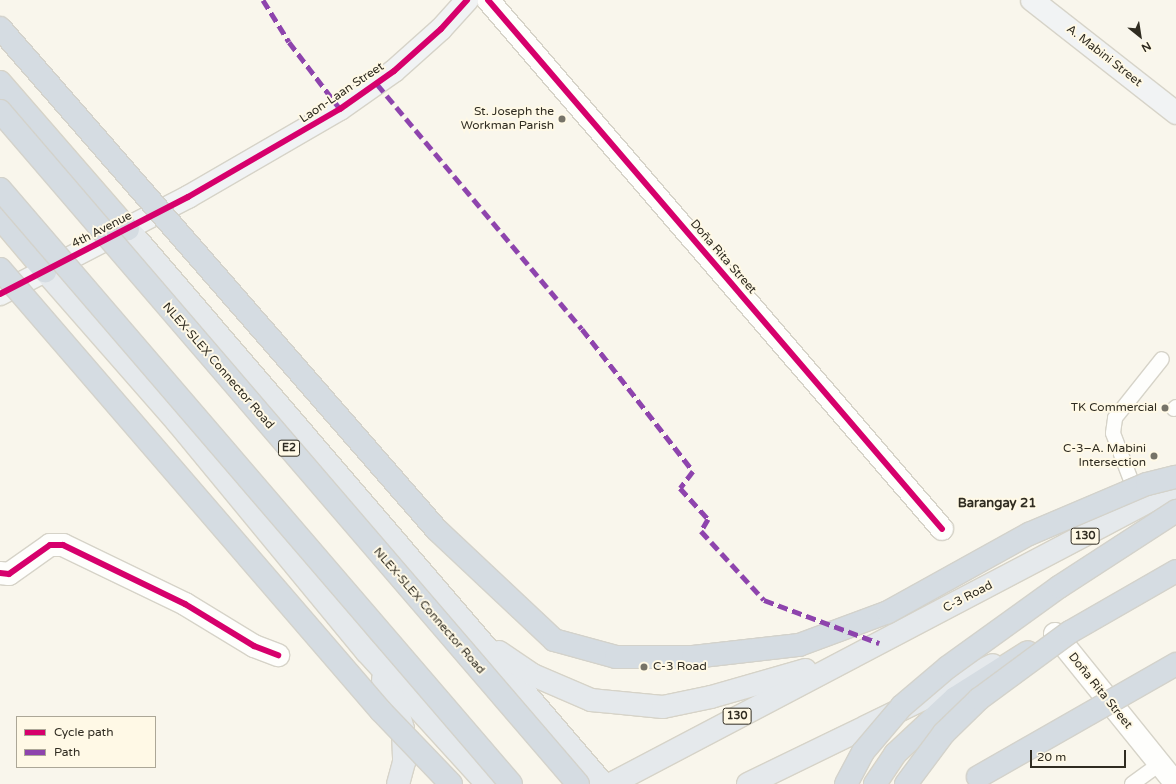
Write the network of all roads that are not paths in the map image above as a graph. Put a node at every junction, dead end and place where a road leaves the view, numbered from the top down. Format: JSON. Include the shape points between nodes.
{"nodes":[{"id":1,"x":467,"y":0,"type":"edge"},
{"id":2,"x":488,"y":0,"type":"edge"},
{"id":3,"x":1032,"y":0,"type":"edge"},
{"id":4,"x":0,"y":28,"type":"edge"},
{"id":5,"x":0,"y":82,"type":"edge"},
{"id":6,"x":0,"y":111,"type":"edge"},
{"id":7,"x":1176,"y":113,"type":"edge"},
{"id":8,"x":213,"y":183,"type":"joint"},
{"id":9,"x":0,"y":189,"type":"edge"},
{"id":10,"x":0,"y":218,"type":"edge"},
{"id":11,"x":128,"y":229,"type":"junction"},
{"id":12,"x":0,"y":269,"type":"edge"},
{"id":13,"x":45,"y":271,"type":"junction"},
{"id":14,"x":0,"y":294,"type":"edge"},
{"id":15,"x":1162,"y":359,"type":"dead end"},
{"id":16,"x":1176,"y":477,"type":"edge"},
{"id":17,"x":1176,"y":487,"type":"edge"},
{"id":18,"x":1141,"y":506,"type":"junction"},
{"id":19,"x":1176,"y":511,"type":"edge"},
{"id":20,"x":942,"y":529,"type":"dead end"},
{"id":21,"x":1176,"y":572,"type":"edge"},
{"id":22,"x":0,"y":573,"type":"edge"},
{"id":23,"x":1055,"y":634,"type":"junction"},
{"id":24,"x":476,"y":637,"type":"junction"},
{"id":25,"x":366,"y":651,"type":"junction"},
{"id":26,"x":863,"y":651,"type":"junction"},
{"id":27,"x":278,"y":656,"type":"dead end"},
{"id":28,"x":1176,"y":664,"type":"edge"},
{"id":29,"x":1160,"y":764,"type":"junction"},
{"id":30,"x":398,"y":784,"type":"edge"},
{"id":31,"x":451,"y":784,"type":"edge"},
{"id":32,"x":488,"y":784,"type":"edge"},
{"id":33,"x":511,"y":784,"type":"edge"},
{"id":34,"x":578,"y":784,"type":"edge"},
{"id":35,"x":603,"y":784,"type":"edge"},
{"id":36,"x":611,"y":784,"type":"edge"},
{"id":37,"x":748,"y":784,"type":"edge"},
{"id":38,"x":846,"y":784,"type":"edge"},
{"id":39,"x":875,"y":784,"type":"edge"},
{"id":40,"x":906,"y":784,"type":"edge"},
{"id":41,"x":966,"y":784,"type":"edge"},
{"id":42,"x":1132,"y":784,"type":"edge"},
{"id":43,"x":1176,"y":784,"type":"edge"}],
"edges":[{"from":1,"to":8,"type":"street","name":"Laon-Laan Street","via":[[442,29],[383,79],[301,133]]},
{"from":2,"to":20,"type":"street","name":"Doña Rita Street"},
{"from":3,"to":7,"type":"street","name":"A. Mabini Street"},
{"from":4,"to":16,"type":"highway","bridge":true,"via":[[437,530],[554,640],[616,657],[693,657],[799,645],[888,612],[1030,534],[1147,484]]},
{"from":5,"to":11,"type":"highway"},
{"from":6,"to":34,"type":"highway","name":"NLEX-SLEX Connector Road","number":"E2","bridge":true},
{"from":8,"to":11,"type":"street","name":"4th Avenue"},
{"from":9,"to":33,"type":"highway","bridge":true},
{"from":10,"to":13,"type":"highway"},
{"from":11,"to":13,"type":"street","name":"4th Avenue"},
{"from":11,"to":24,"type":"main road"},
{"from":12,"to":31,"type":"highway","bridge":true,"via":[[381,711]]},
{"from":13,"to":14,"type":"street","name":"4th Avenue"},
{"from":13,"to":25,"type":"main road","via":[[178,423]]},
{"from":15,"to":18,"type":"lane","via":[[1114,418],[1113,433]]},
{"from":17,"to":18,"type":"main road","name":"C-3 Road","number":"130"},
{"from":18,"to":26,"type":"main road","name":"C-3 Road","number":"130"},
{"from":19,"to":38,"type":"highway","bridge":true,"via":[[1058,587],[948,667],[902,706],[863,752]]},
{"from":21,"to":23,"type":"main road"},
{"from":21,"to":40,"type":"highway","bridge":true,"via":[[1070,632],[979,699],[944,733]]},
{"from":22,"to":27,"type":"street","via":[[9,574],[50,545],[63,544],[184,604],[254,646]]},
{"from":23,"to":29,"type":"street","name":"Doña Rita Street"},
{"from":23,"to":37,"type":"main road"},
{"from":23,"to":39,"type":"highway","via":[[955,698],[895,754]]},
{"from":24,"to":26,"type":"main road","via":[[533,675],[591,700],[663,707],[733,691]]},
{"from":24,"to":35,"type":"main road"},
{"from":25,"to":30,"type":"main road","via":[[393,696],[403,729],[404,762]]},
{"from":25,"to":32,"type":"main road"},
{"from":26,"to":36,"type":"main road","name":"C-3 Road","number":"130"},
{"from":28,"to":41,"type":"highway","bridge":true},
{"from":29,"to":42,"type":"lane"},
{"from":29,"to":43,"type":"street","name":"Doña Rita Street"}]}
